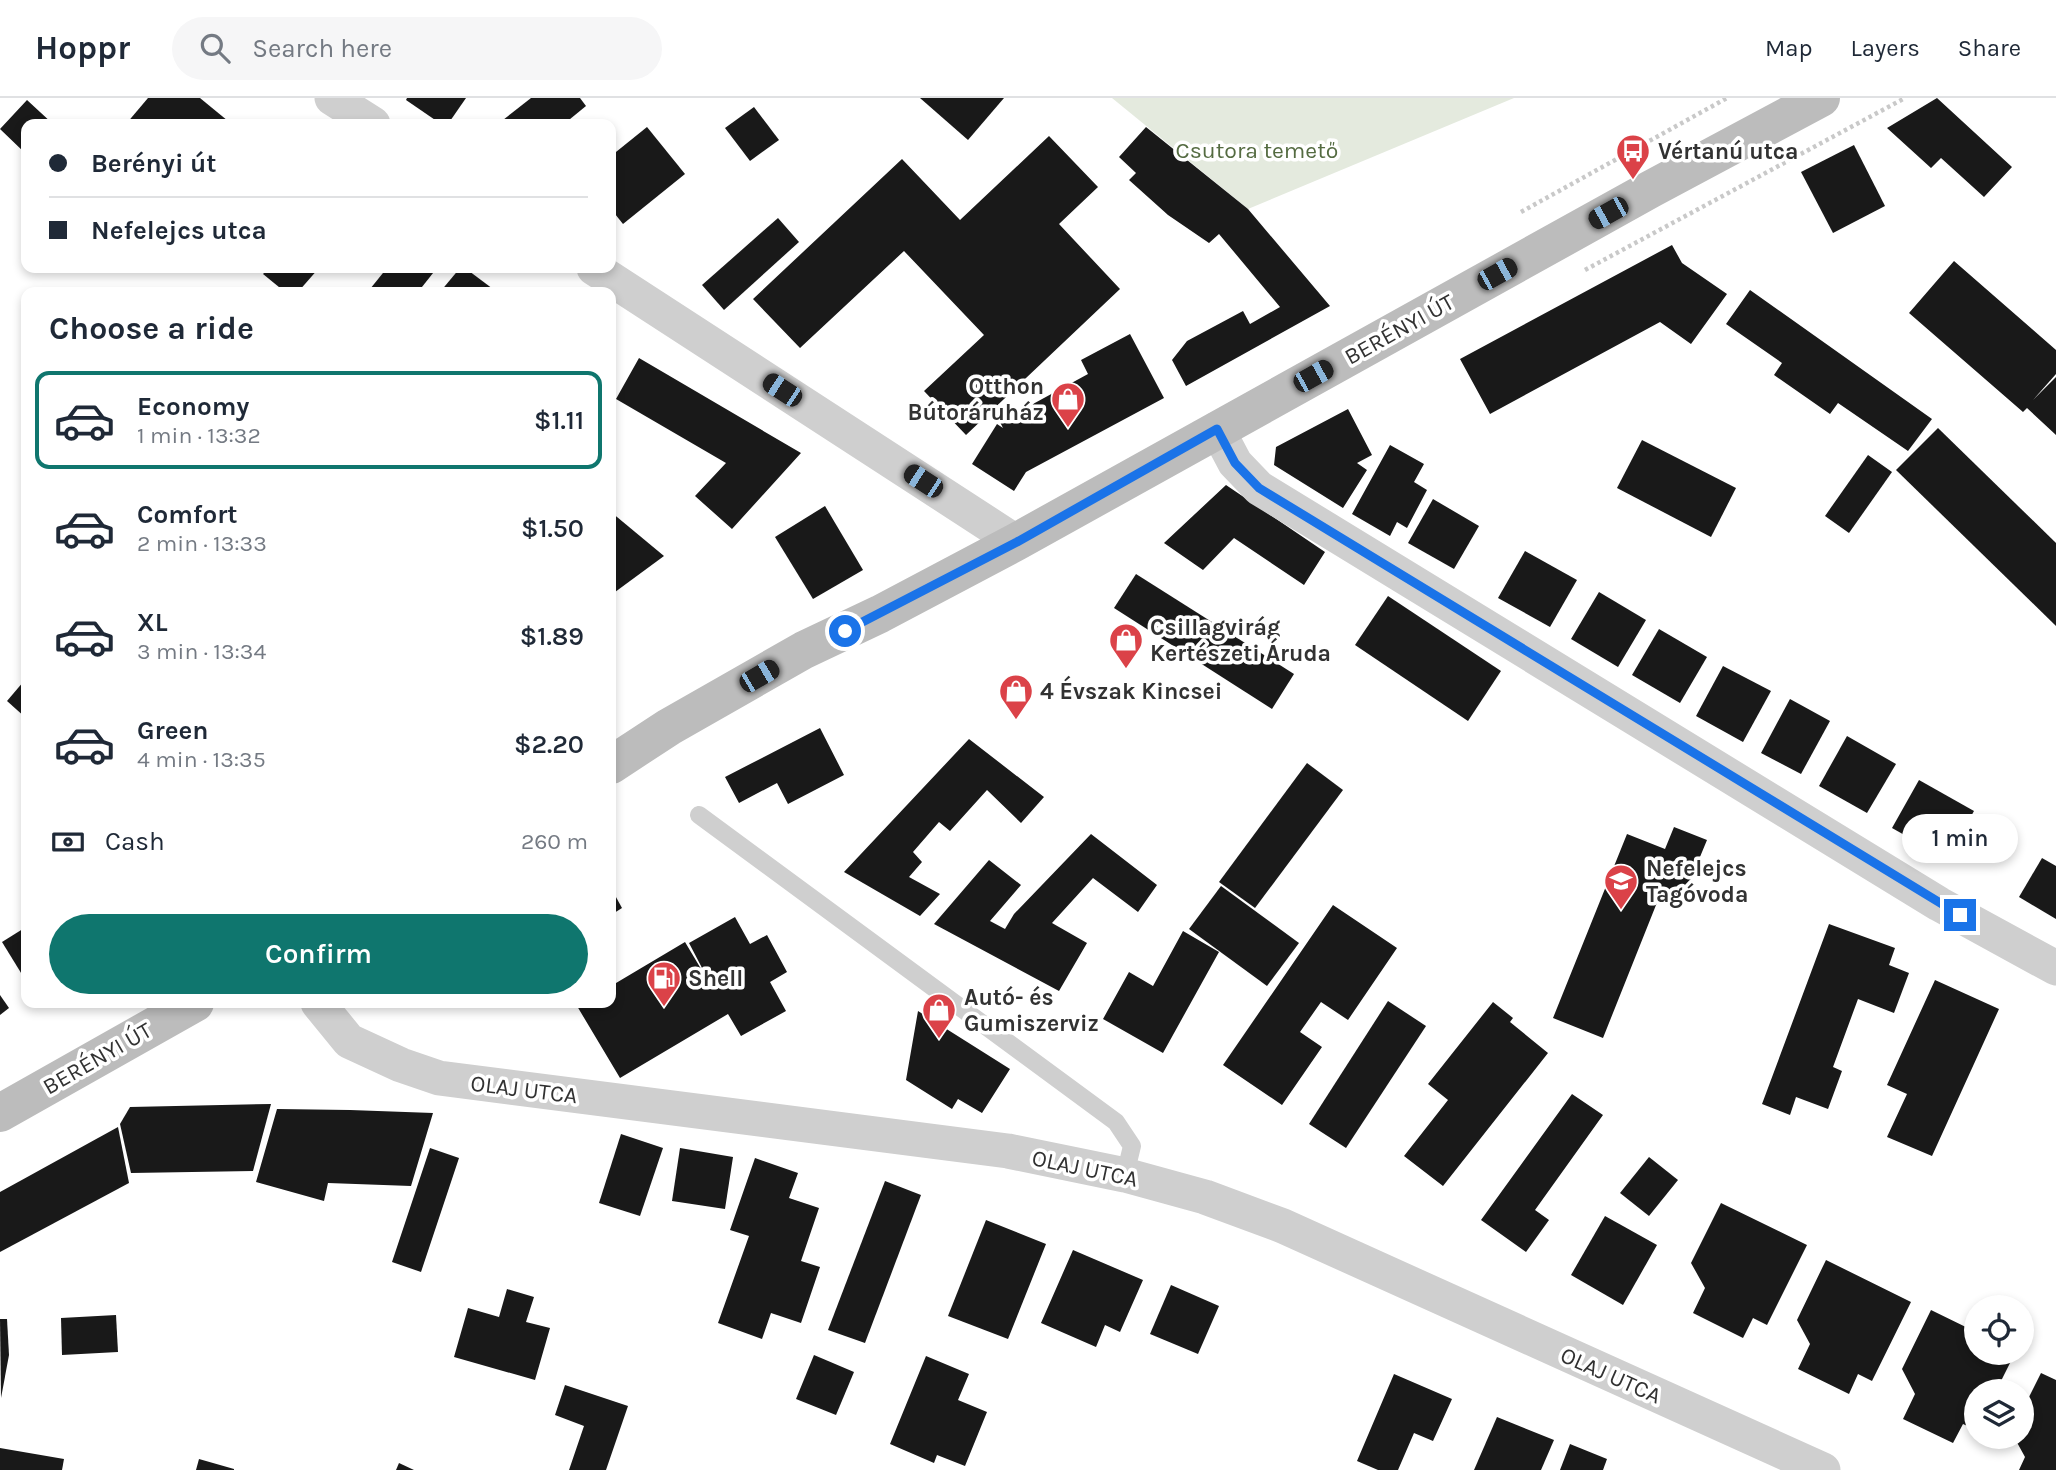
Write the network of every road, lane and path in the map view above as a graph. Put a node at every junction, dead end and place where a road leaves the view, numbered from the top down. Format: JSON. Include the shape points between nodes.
{"nodes":[{"id":1,"x":332,"y":98,"type":"edge"},
{"id":2,"x":1727,"y":98,"type":"edge"},
{"id":3,"x":1821,"y":98,"type":"edge"},
{"id":4,"x":1905,"y":98,"type":"edge"},
{"id":5,"x":365,"y":119,"type":"edge"},
{"id":6,"x":1521,"y":212,"type":"dead end"},
{"id":7,"x":602,"y":273,"type":"edge"},
{"id":8,"x":1575,"y":276,"type":"dead end"},
{"id":9,"x":1217,"y":429,"type":"junction"},
{"id":10,"x":1017,"y":542,"type":"junction"},
{"id":11,"x":616,"y":762,"type":"edge"},
{"id":12,"x":699,"y":815,"type":"dead end"},
{"id":13,"x":2056,"y":968,"type":"edge"},
{"id":14,"x":186,"y":1008,"type":"edge"},
{"id":15,"x":322,"y":1008,"type":"edge"},
{"id":16,"x":0,"y":1113,"type":"edge"},
{"id":17,"x":1125,"y":1175,"type":"junction"},
{"id":18,"x":1823,"y":1470,"type":"edge"}],
"edges":[{"from":1,"to":5,"type":"street"},
{"from":2,"to":6,"type":"path"},
{"from":3,"to":9,"type":"main road","name":"BERÉNYI ÚT"},
{"from":4,"to":8,"type":"path"},
{"from":7,"to":10,"type":"street"},
{"from":9,"to":10,"type":"main road","name":"BERÉNYI ÚT"},
{"from":9,"to":13,"type":"street","via":[[1235,463],[1259,488],[1939,904]]},
{"from":10,"to":11,"type":"main road","name":"BERÉNYI ÚT","via":[[804,650]]},
{"from":12,"to":17,"type":"lane","via":[[1116,1122],[1132,1146]]},
{"from":14,"to":16,"type":"main road","name":"BERÉNYI ÚT"},
{"from":15,"to":17,"type":"street","name":"OLAJ UTCA","via":[[349,1041],[439,1078],[1008,1151]]},
{"from":17,"to":18,"type":"street","name":"OLAJ UTCA","via":[[1205,1197],[1283,1226]]}]}
